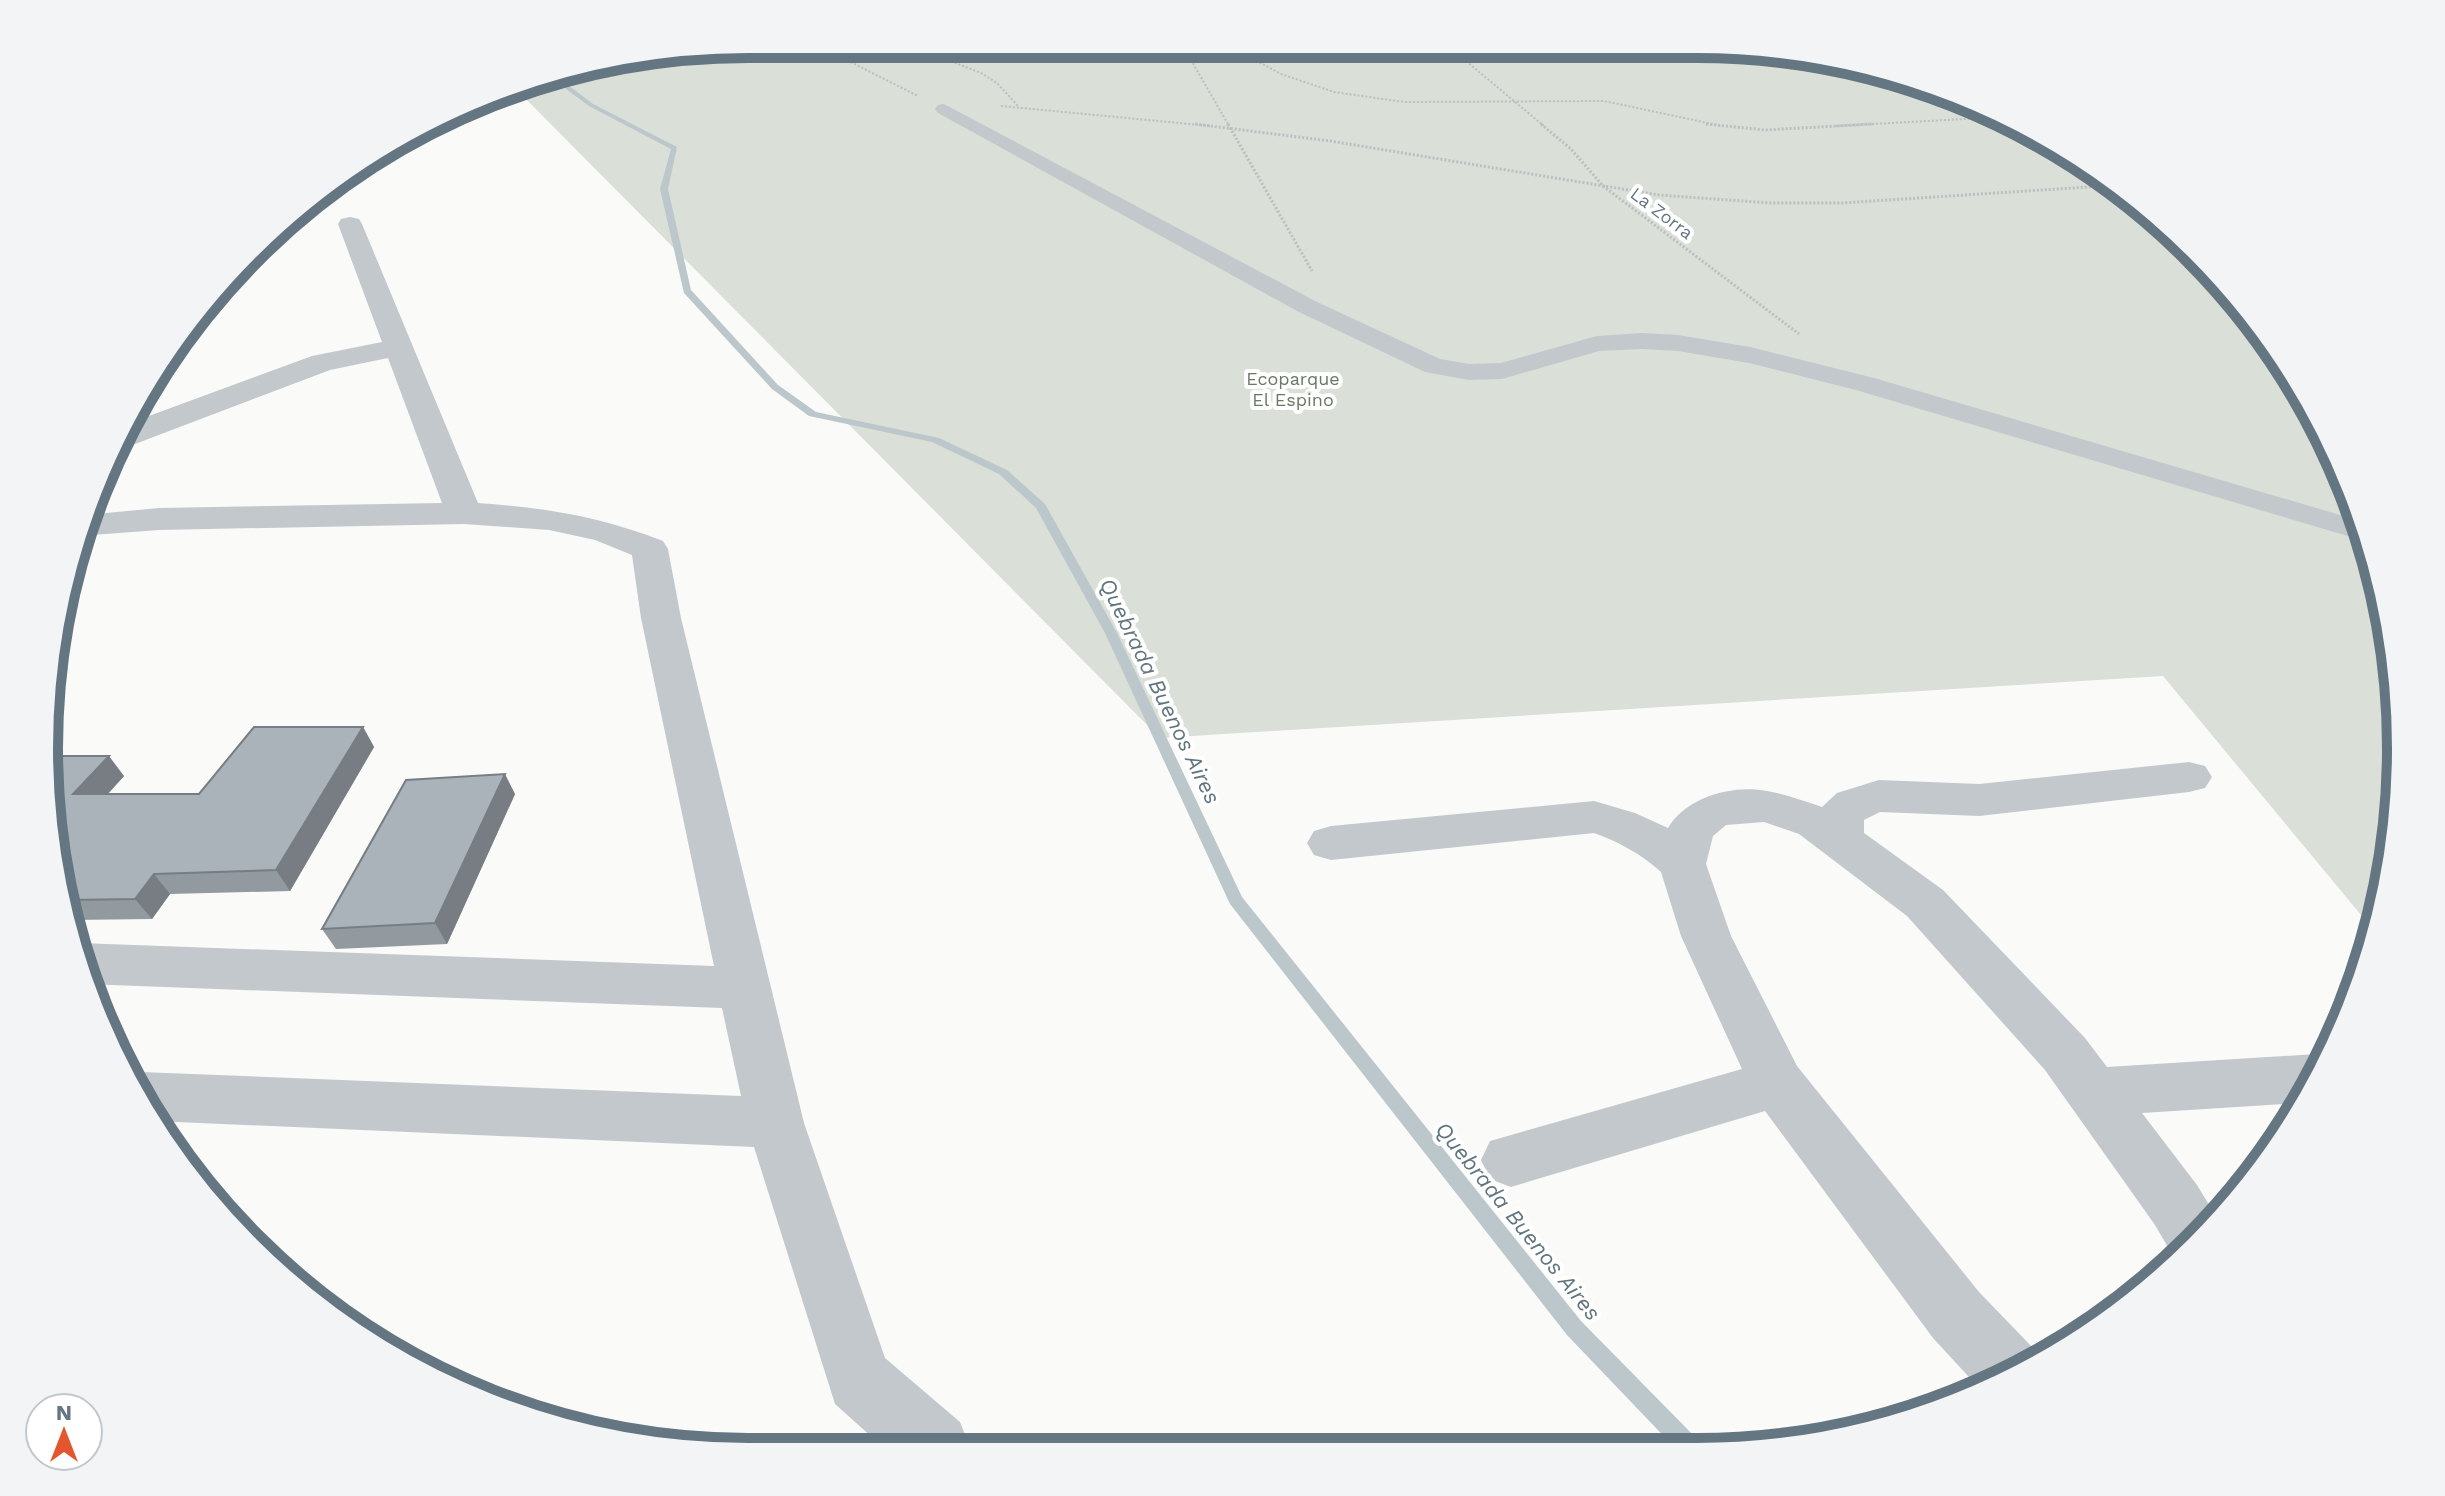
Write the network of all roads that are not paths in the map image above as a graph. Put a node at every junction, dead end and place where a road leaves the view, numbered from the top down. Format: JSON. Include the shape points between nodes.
{"nodes":[{"id":1,"x":944,"y":109,"type":"road end"},
{"id":2,"x":350,"y":224,"type":"dead end"},
{"id":3,"x":401,"y":347,"type":"junction"},
{"id":4,"x":134,"y":433,"type":"edge"},
{"id":5,"x":464,"y":513,"type":"junction"},
{"id":6,"x":95,"y":525,"type":"edge"},
{"id":7,"x":2351,"y":528,"type":"edge"},
{"id":8,"x":2189,"y":777,"type":"dead end"},
{"id":9,"x":1841,"y":840,"type":"junction"},
{"id":10,"x":1331,"y":843,"type":"dead end"},
{"id":11,"x":1682,"y":864,"type":"junction"},
{"id":12,"x":93,"y":963,"type":"edge"},
{"id":13,"x":745,"y":988,"type":"junction"},
{"id":14,"x":2302,"y":1079,"type":"edge"},
{"id":15,"x":1777,"y":1083,"type":"junction"},
{"id":16,"x":2094,"y":1092,"type":"junction"},
{"id":17,"x":152,"y":1096,"type":"edge"},
{"id":18,"x":775,"y":1123,"type":"junction"},
{"id":19,"x":1511,"y":1160,"type":"dead end"},
{"id":20,"x":2190,"y":1230,"type":"edge"},
{"id":21,"x":2004,"y":1366,"type":"edge"},
{"id":22,"x":925,"y":1438,"type":"edge"}],
"edges":[{"from":1,"to":7,"type":"street","via":[[1341,324],[1434,366],[1502,371],[1597,344],[1642,341],[1750,355],[1865,384]]},
{"from":2,"to":3,"type":"street"},
{"from":3,"to":4,"type":"street","via":[[323,362]]},
{"from":3,"to":5,"type":"street"},
{"from":5,"to":6,"type":"street"},
{"from":5,"to":13,"type":"street","via":[[549,519],[650,549]]},
{"from":8,"to":9,"type":"street","via":[[1979,800],[1879,796],[1853,804],[1840,815]]},
{"from":9,"to":11,"type":"street","via":[[1816,822],[1765,806],[1715,810],[1691,828]]},
{"from":9,"to":16,"type":"street","via":[[1925,903]]},
{"from":10,"to":11,"type":"street","via":[[1594,817],[1632,827]]},
{"from":11,"to":15,"type":"street","via":[[1706,936]]},
{"from":12,"to":13,"type":"street"},
{"from":13,"to":18,"type":"street"},
{"from":14,"to":16,"type":"street"},
{"from":15,"to":19,"type":"street"},
{"from":15,"to":21,"type":"street","via":[[1956,1315]]},
{"from":16,"to":20,"type":"street"},
{"from":17,"to":18,"type":"street"},
{"from":18,"to":22,"type":"street","via":[[859,1380]]}]}
